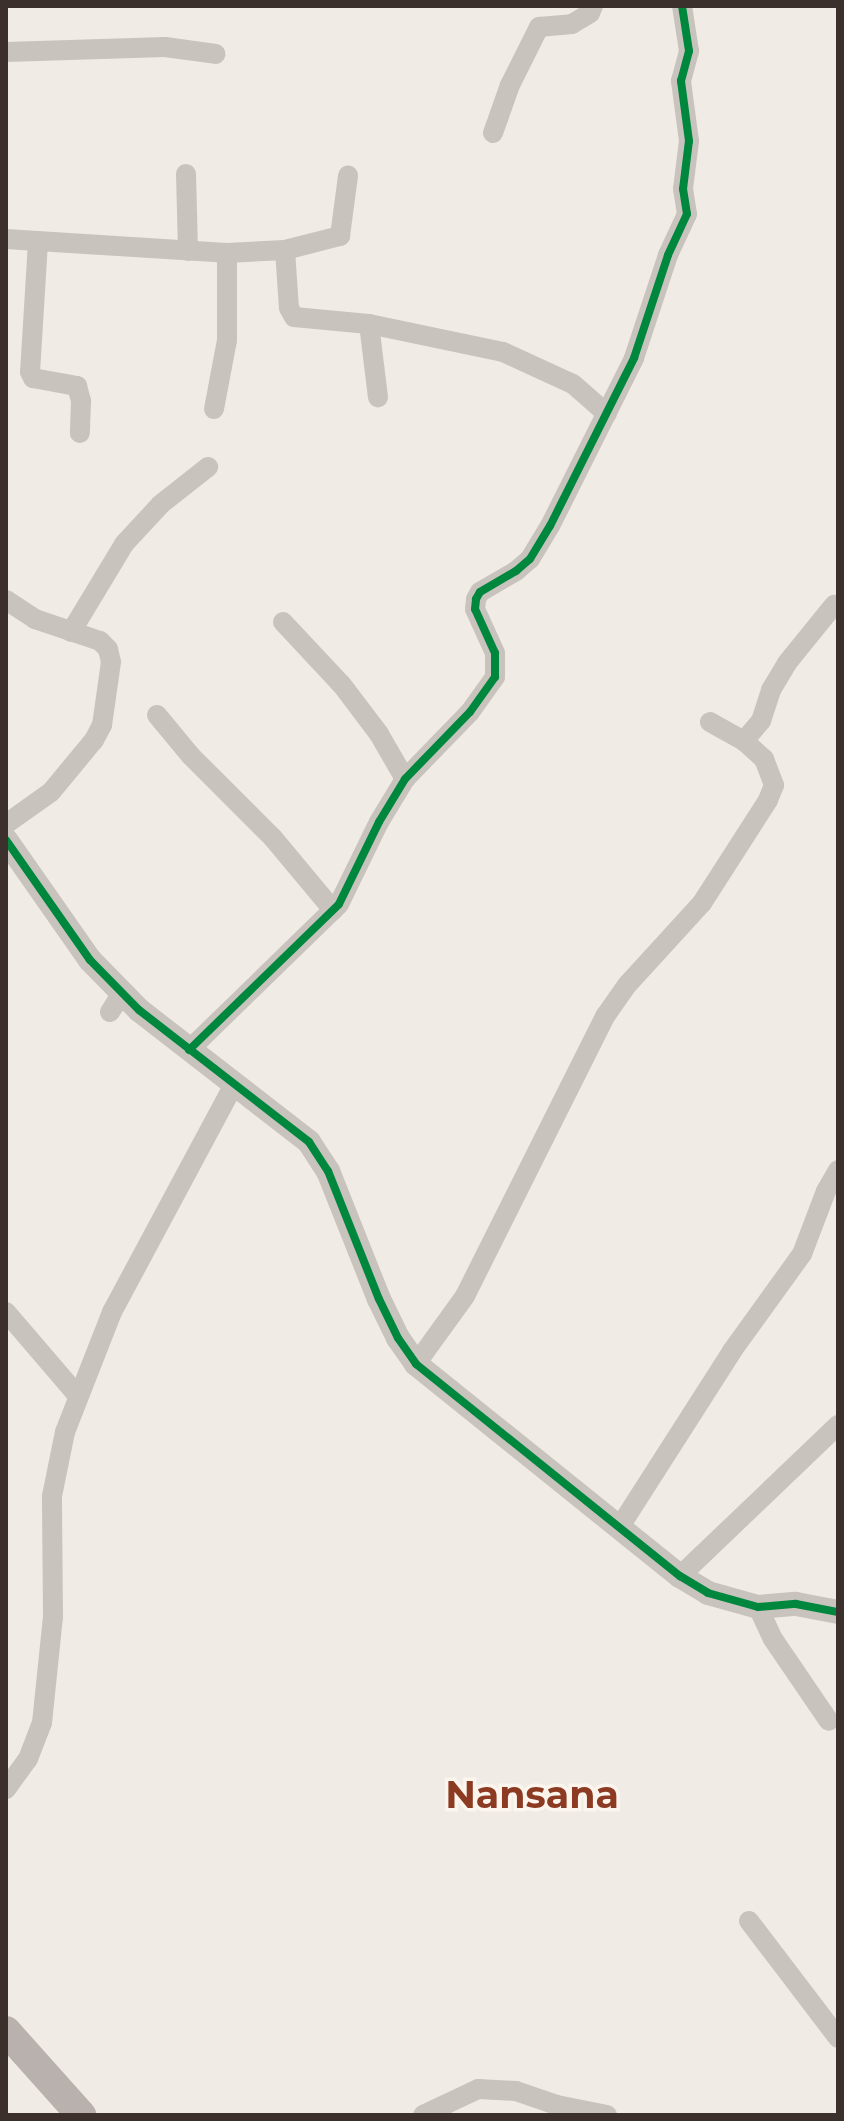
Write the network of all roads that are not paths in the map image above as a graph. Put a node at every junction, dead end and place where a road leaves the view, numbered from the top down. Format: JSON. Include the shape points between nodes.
{"nodes":[{"id":1,"x":593,"y":6,"type":"edge"},
{"id":2,"x":682,"y":6,"type":"edge"},
{"id":3,"x":6,"y":52,"type":"edge"},
{"id":4,"x":216,"y":54,"type":"dead end"},
{"id":5,"x":493,"y":133,"type":"dead end"},
{"id":6,"x":186,"y":174,"type":"dead end"},
{"id":7,"x":348,"y":176,"type":"dead end"},
{"id":8,"x":6,"y":239,"type":"edge"},
{"id":9,"x":38,"y":242,"type":"junction"},
{"id":10,"x":285,"y":250,"type":"junction"},
{"id":11,"x":188,"y":251,"type":"junction"},
{"id":12,"x":227,"y":253,"type":"junction"},
{"id":13,"x":369,"y":324,"type":"junction"},
{"id":14,"x":378,"y":397,"type":"dead end"},
{"id":15,"x":214,"y":409,"type":"dead end"},
{"id":16,"x":607,"y":414,"type":"junction"},
{"id":17,"x":80,"y":433,"type":"dead end"},
{"id":18,"x":208,"y":467,"type":"dead end"},
{"id":19,"x":6,"y":600,"type":"edge"},
{"id":20,"x":834,"y":605,"type":"dead end"},
{"id":21,"x":283,"y":622,"type":"dead end"},
{"id":22,"x":71,"y":632,"type":"junction"},
{"id":23,"x":157,"y":715,"type":"dead end"},
{"id":24,"x":710,"y":722,"type":"dead end"},
{"id":25,"x":744,"y":741,"type":"junction"},
{"id":26,"x":405,"y":779,"type":"junction"},
{"id":27,"x":6,"y":824,"type":"edge"},
{"id":28,"x":6,"y":840,"type":"edge"},
{"id":29,"x":333,"y":910,"type":"junction"},
{"id":30,"x":189,"y":1050,"type":"junction"},
{"id":31,"x":233,"y":1086,"type":"junction"},
{"id":32,"x":838,"y":1170,"type":"edge"},
{"id":33,"x":820,"y":1213,"type":"junction"},
{"id":34,"x":838,"y":1226,"type":"edge"},
{"id":35,"x":6,"y":1312,"type":"edge"},
{"id":36,"x":416,"y":1364,"type":"junction"},
{"id":37,"x":78,"y":1396,"type":"junction"},
{"id":38,"x":838,"y":1425,"type":"edge"},
{"id":39,"x":619,"y":1528,"type":"junction"},
{"id":40,"x":680,"y":1576,"type":"junction"},
{"id":41,"x":758,"y":1607,"type":"junction"},
{"id":42,"x":838,"y":1612,"type":"edge"},
{"id":43,"x":829,"y":1721,"type":"dead end"},
{"id":44,"x":6,"y":1789,"type":"edge"},
{"id":45,"x":749,"y":1921,"type":"dead end"},
{"id":46,"x":6,"y":2031,"type":"edge"},
{"id":47,"x":838,"y":2038,"type":"edge"},
{"id":48,"x":81,"y":2115,"type":"edge"},
{"id":49,"x":423,"y":2115,"type":"edge"},
{"id":50,"x":607,"y":2115,"type":"edge"}],
"edges":[{"from":1,"to":5,"type":"street","via":[[572,24],[539,27]]},
{"from":2,"to":16,"type":"street","via":[[689,51],[681,81],[689,141],[683,189],[687,214],[634,358]]},
{"from":3,"to":4,"type":"street","via":[[165,47]]},
{"from":6,"to":11,"type":"street"},
{"from":7,"to":10,"type":"street","via":[[340,236]]},
{"from":8,"to":9,"type":"street"},
{"from":9,"to":11,"type":"street"},
{"from":9,"to":17,"type":"street","via":[[30,372],[33,378],[77,386]]},
{"from":10,"to":12,"type":"street"},
{"from":10,"to":13,"type":"street","via":[[294,317]]},
{"from":11,"to":12,"type":"street"},
{"from":12,"to":15,"type":"street","via":[[227,340]]},
{"from":13,"to":14,"type":"street"},
{"from":13,"to":16,"type":"street","via":[[503,352],[573,384]]},
{"from":16,"to":26,"type":"street","via":[[538,548],[476,599],[475,609],[495,653],[495,677],[470,712]]},
{"from":18,"to":22,"type":"street","via":[[161,504],[124,544]]},
{"from":19,"to":22,"type":"street","via":[[35,619]]},
{"from":20,"to":25,"type":"street","via":[[787,663],[761,721]]},
{"from":21,"to":26,"type":"street","via":[[342,685]]},
{"from":22,"to":27,"type":"street","via":[[108,649],[111,662],[102,725],[51,792]]},
{"from":23,"to":29,"type":"street"},
{"from":24,"to":25,"type":"street"},
{"from":25,"to":36,"type":"street","via":[[771,771],[774,785],[768,800],[702,903],[606,1015],[465,1296]]},
{"from":26,"to":29,"type":"street"},
{"from":28,"to":30,"type":"street","via":[[116,1002]]},
{"from":29,"to":30,"type":"street"},
{"from":30,"to":31,"type":"street"},
{"from":31,"to":36,"type":"street","via":[[309,1142],[328,1171],[385,1312]]},
{"from":31,"to":37,"type":"street","via":[[112,1312]]},
{"from":32,"to":33,"type":"street"},
{"from":33,"to":34,"type":"street"},
{"from":33,"to":39,"type":"street","via":[[802,1254],[732,1351]]},
{"from":35,"to":37,"type":"street"},
{"from":36,"to":39,"type":"street"},
{"from":37,"to":44,"type":"street","via":[[52,1496],[53,1617],[42,1723],[28,1759]]},
{"from":38,"to":40,"type":"street"},
{"from":39,"to":40,"type":"street"},
{"from":40,"to":41,"type":"street","via":[[708,1593]]},
{"from":41,"to":42,"type":"street","via":[[796,1604]]},
{"from":41,"to":43,"type":"street","via":[[773,1639]]},
{"from":45,"to":47,"type":"street"},
{"from":46,"to":48,"type":"main road"},
{"from":49,"to":50,"type":"street","via":[[478,2089],[516,2091]]}]}
